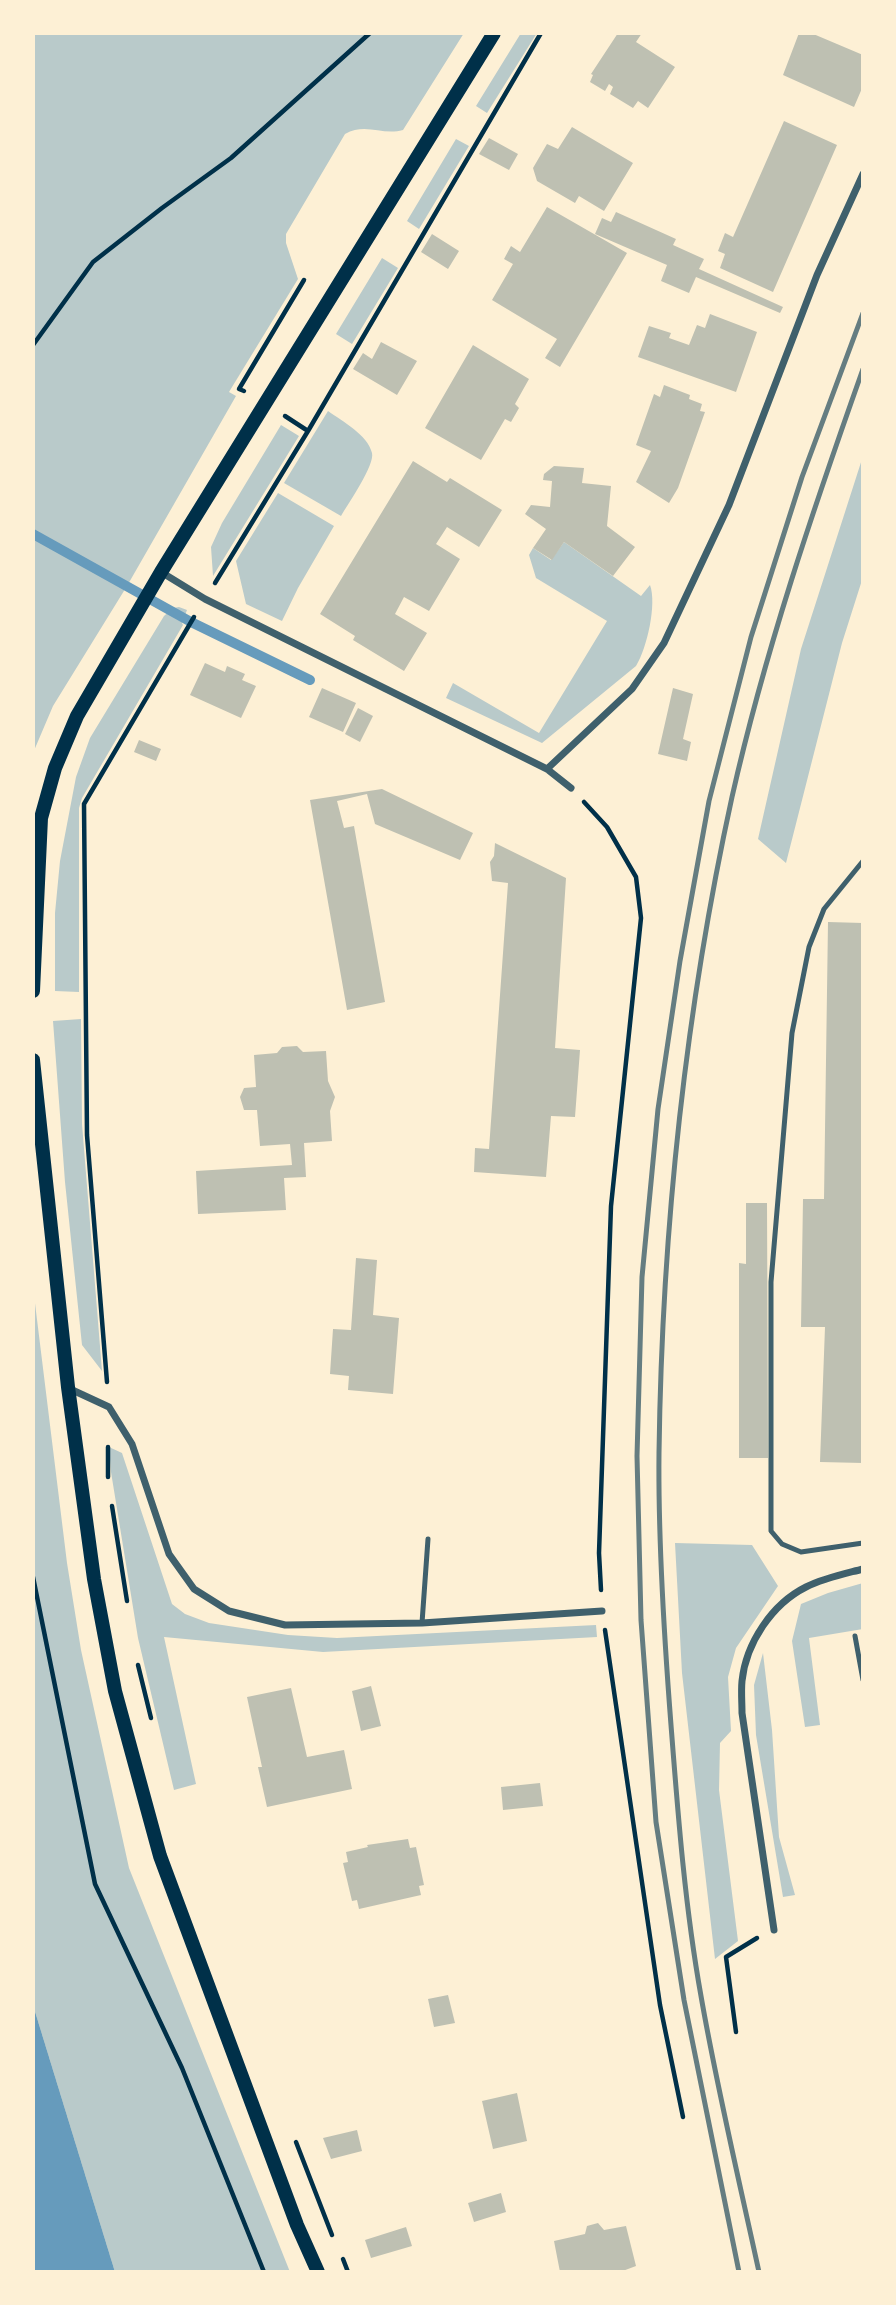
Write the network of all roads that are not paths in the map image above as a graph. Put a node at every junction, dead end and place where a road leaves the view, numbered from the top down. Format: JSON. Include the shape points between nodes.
{"nodes":[{"id":1,"x":494,"y":33,"type":"edge"},
{"id":2,"x":863,"y":174,"type":"edge"},
{"id":3,"x":161,"y":572,"type":"junction"},
{"id":4,"x":547,"y":769,"type":"junction"},
{"id":5,"x":571,"y":788,"type":"road end"},
{"id":6,"x":863,"y":861,"type":"edge"},
{"id":7,"x":33,"y":991,"type":"edge"},
{"id":8,"x":33,"y":1060,"type":"edge"},
{"id":9,"x":68,"y":1388,"type":"junction"},
{"id":10,"x":428,"y":1539,"type":"dead end"},
{"id":11,"x":863,"y":1543,"type":"edge"},
{"id":12,"x":863,"y":1569,"type":"edge"},
{"id":13,"x":603,"y":1611,"type":"road end"},
{"id":14,"x":422,"y":1623,"type":"junction"},
{"id":15,"x":855,"y":1636,"type":"dead end"},
{"id":16,"x":863,"y":1680,"type":"edge"},
{"id":17,"x":774,"y":1930,"type":"road end"},
{"id":18,"x":318,"y":2272,"type":"edge"}],
"edges":[{"from":1,"to":3,"type":"main road"},
{"from":2,"to":4,"type":"street","via":[[817,275],[729,505],[664,643],[632,689]]},
{"from":3,"to":4,"type":"street","via":[[205,599]]},
{"from":3,"to":7,"type":"main road","via":[[77,716],[55,768],[41,818]]},
{"from":4,"to":5,"type":"street"},
{"from":6,"to":11,"type":"lane","via":[[824,909],[809,947],[792,1033],[771,1282],[771,1531],[782,1544],[801,1552]]},
{"from":8,"to":9,"type":"main road"},
{"from":9,"to":14,"type":"street","via":[[108,1407],[132,1444],[169,1554],[194,1589],[229,1611],[285,1625]]},
{"from":9,"to":18,"type":"main road","via":[[94,1579],[115,1691],[160,1856]]},
{"from":10,"to":14,"type":"lane"},
{"from":12,"to":17,"type":"street","via":[[807,1586],[789,1597],[768,1618],[747,1655],[743,1713]]},
{"from":13,"to":14,"type":"street"},
{"from":15,"to":16,"type":"lane"}]}
